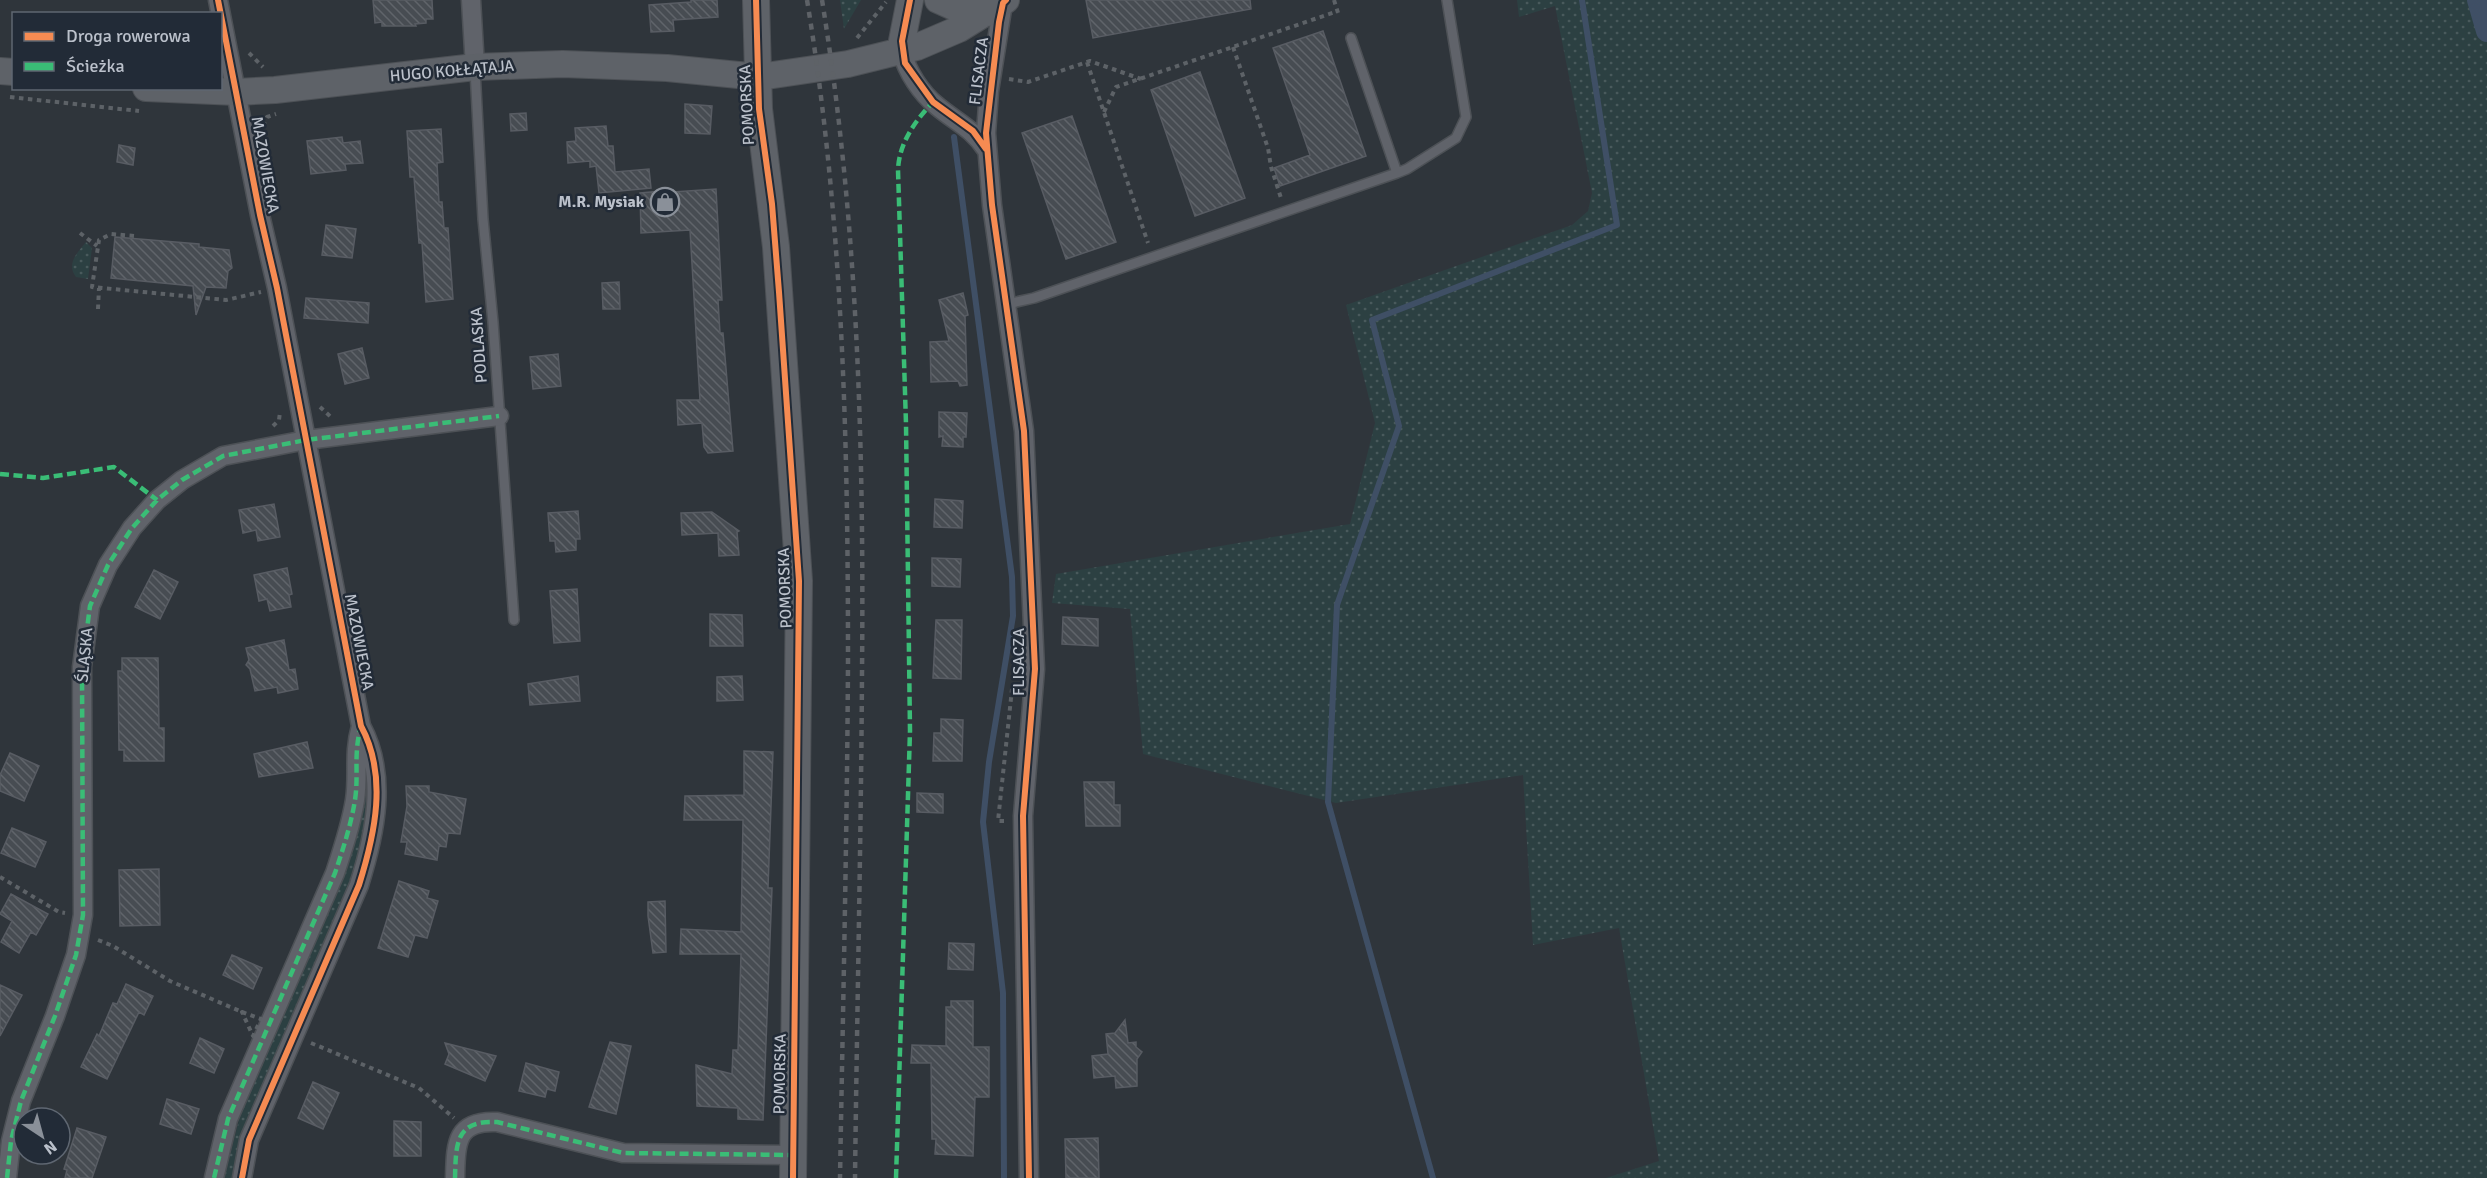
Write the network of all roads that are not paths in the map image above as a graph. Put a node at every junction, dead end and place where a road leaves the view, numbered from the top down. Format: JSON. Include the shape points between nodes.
{"nodes":[{"id":1,"x":471,"y":0,"type":"edge"},
{"id":2,"x":756,"y":0,"type":"edge"},
{"id":3,"x":910,"y":0,"type":"edge"},
{"id":4,"x":938,"y":0,"type":"edge"},
{"id":5,"x":1447,"y":0,"type":"edge"},
{"id":6,"x":999,"y":5,"type":"edge"},
{"id":7,"x":222,"y":19,"type":"edge"},
{"id":8,"x":1351,"y":38,"type":"dead end"},
{"id":9,"x":902,"y":52,"type":"junction"},
{"id":10,"x":475,"y":67,"type":"junction"},
{"id":11,"x":759,"y":77,"type":"junction"},
{"id":12,"x":237,"y":92,"type":"junction"},
{"id":13,"x":148,"y":100,"type":"edge"},
{"id":14,"x":986,"y":149,"type":"junction"},
{"id":15,"x":1397,"y":173,"type":"junction"},
{"id":16,"x":1007,"y":304,"type":"junction"},
{"id":17,"x":499,"y":416,"type":"junction"},
{"id":18,"x":306,"y":440,"type":"junction"},
{"id":19,"x":514,"y":620,"type":"dead end"},
{"id":20,"x":361,"y":726,"type":"junction"},
{"id":21,"x":793,"y":1166,"type":"edge"},
{"id":22,"x":7,"y":1178,"type":"edge"},
{"id":23,"x":214,"y":1178,"type":"edge"},
{"id":24,"x":242,"y":1178,"type":"edge"},
{"id":25,"x":455,"y":1178,"type":"edge"},
{"id":26,"x":1029,"y":1178,"type":"edge"}],
"edges":[{"from":1,"to":10,"type":"street"},
{"from":2,"to":11,"type":"street","name":"POMORSKA"},
{"from":3,"to":9,"type":"street"},
{"from":4,"to":6,"type":"street","via":[[967,13]]},
{"from":5,"to":15,"type":"lane","via":[[1466,117],[1456,138]]},
{"from":6,"to":9,"type":"street","name":"FLISACZA","via":[[938,39]]},
{"from":6,"to":14,"type":"street","name":"FLISACZA"},
{"from":7,"to":12,"type":"street","name":"MAZOWIECKA"},
{"from":8,"to":15,"type":"lane"},
{"from":9,"to":11,"type":"street","name":"HUGO KOŁŁĄTAJA"},
{"from":9,"to":14,"type":"street","name":"FLISACZA","via":[[904,63],[933,102],[973,131]]},
{"from":10,"to":11,"type":"street","name":"HUGO KOŁŁĄTAJA","via":[[624,65]]},
{"from":10,"to":12,"type":"street","name":"HUGO KOŁŁĄTAJA"},
{"from":10,"to":17,"type":"lane","name":"PODLASKA"},
{"from":11,"to":21,"type":"street","name":"POMORSKA","via":[[761,137],[777,258],[799,581]]},
{"from":12,"to":13,"type":"street","name":"HUGO KOŁŁĄTAJA"},
{"from":12,"to":18,"type":"street","name":"MAZOWIECKA"},
{"from":14,"to":16,"type":"street","name":"FLISACZA"},
{"from":15,"to":16,"type":"lane"},
{"from":16,"to":26,"type":"street","name":"FLISACZA","via":[[1024,431],[1035,669],[1023,816]]},
{"from":17,"to":18,"type":"street","name":"ŚLĄSKA"},
{"from":17,"to":19,"type":"lane","name":"PODLASKA"},
{"from":18,"to":20,"type":"street","name":"MAZOWIECKA"},
{"from":18,"to":22,"type":"street","name":"ŚLĄSKA","via":[[223,456],[182,480],[132,528],[108,565],[90,606],[82,667],[82,915],[76,955],[21,1101]]},
{"from":20,"to":23,"type":"street","name":"MAZOWIECKA","via":[[356,745],[356,798],[348,837],[228,1119]]},
{"from":20,"to":24,"type":"street","name":"MAZOWIECKA","via":[[375,764],[377,799],[372,843],[355,895],[249,1140]]},
{"from":21,"to":25,"type":"street","via":[[623,1153],[480,1121],[466,1128],[457,1141]]}]}
